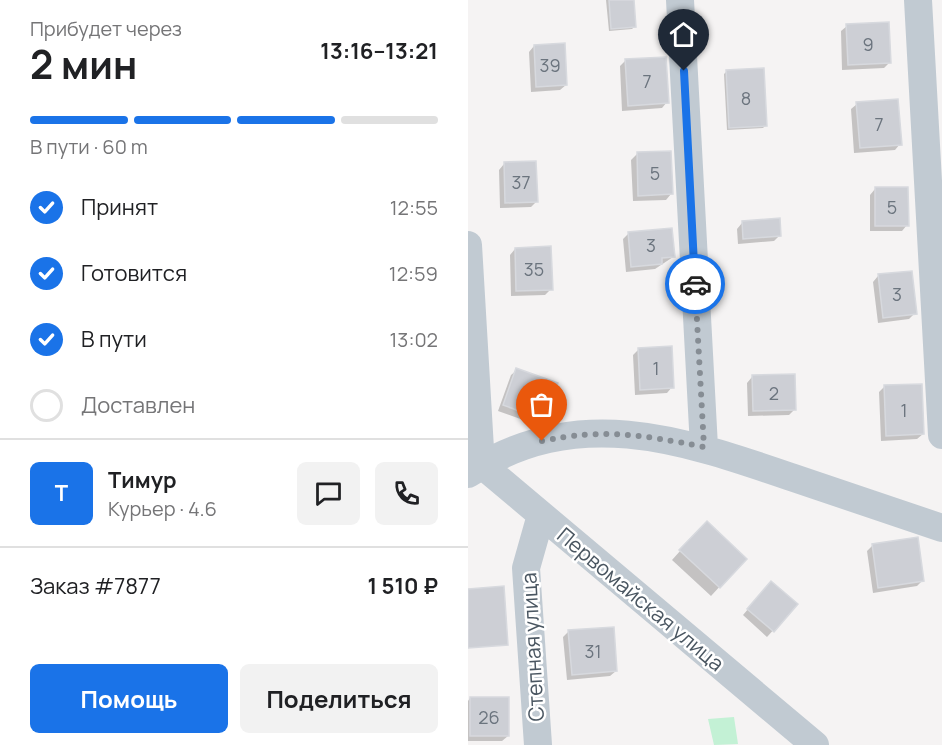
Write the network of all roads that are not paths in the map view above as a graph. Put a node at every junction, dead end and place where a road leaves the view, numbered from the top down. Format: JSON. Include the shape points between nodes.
{"nodes":[{"id":1,"x":680,"y":0,"type":"edge"},
{"id":2,"x":918,"y":0,"type":"edge"},
{"id":3,"x":468,"y":244,"type":"edge"},
{"id":4,"x":942,"y":435,"type":"edge"},
{"id":5,"x":704,"y":447,"type":"junction"},
{"id":6,"x":472,"y":464,"type":"edge"},
{"id":7,"x":541,"y":515,"type":"junction"},
{"id":8,"x":942,"y":528,"type":"edge"},
{"id":9,"x":538,"y":745,"type":"edge"},
{"id":10,"x":815,"y":745,"type":"edge"}],
"edges":[{"from":1,"to":5,"type":"street"},
{"from":2,"to":4,"type":"street"},
{"from":3,"to":6,"type":"street"},
{"from":5,"to":6,"type":"street","via":[[634,434],[565,436],[519,446]]},
{"from":5,"to":8,"type":"street"},
{"from":6,"to":7,"type":"street","name":"Первомайская улица"},
{"from":7,"to":9,"type":"street","name":"Степная улица","via":[[526,568]]},
{"from":7,"to":10,"type":"street","name":"Первомайская улица"}]}
